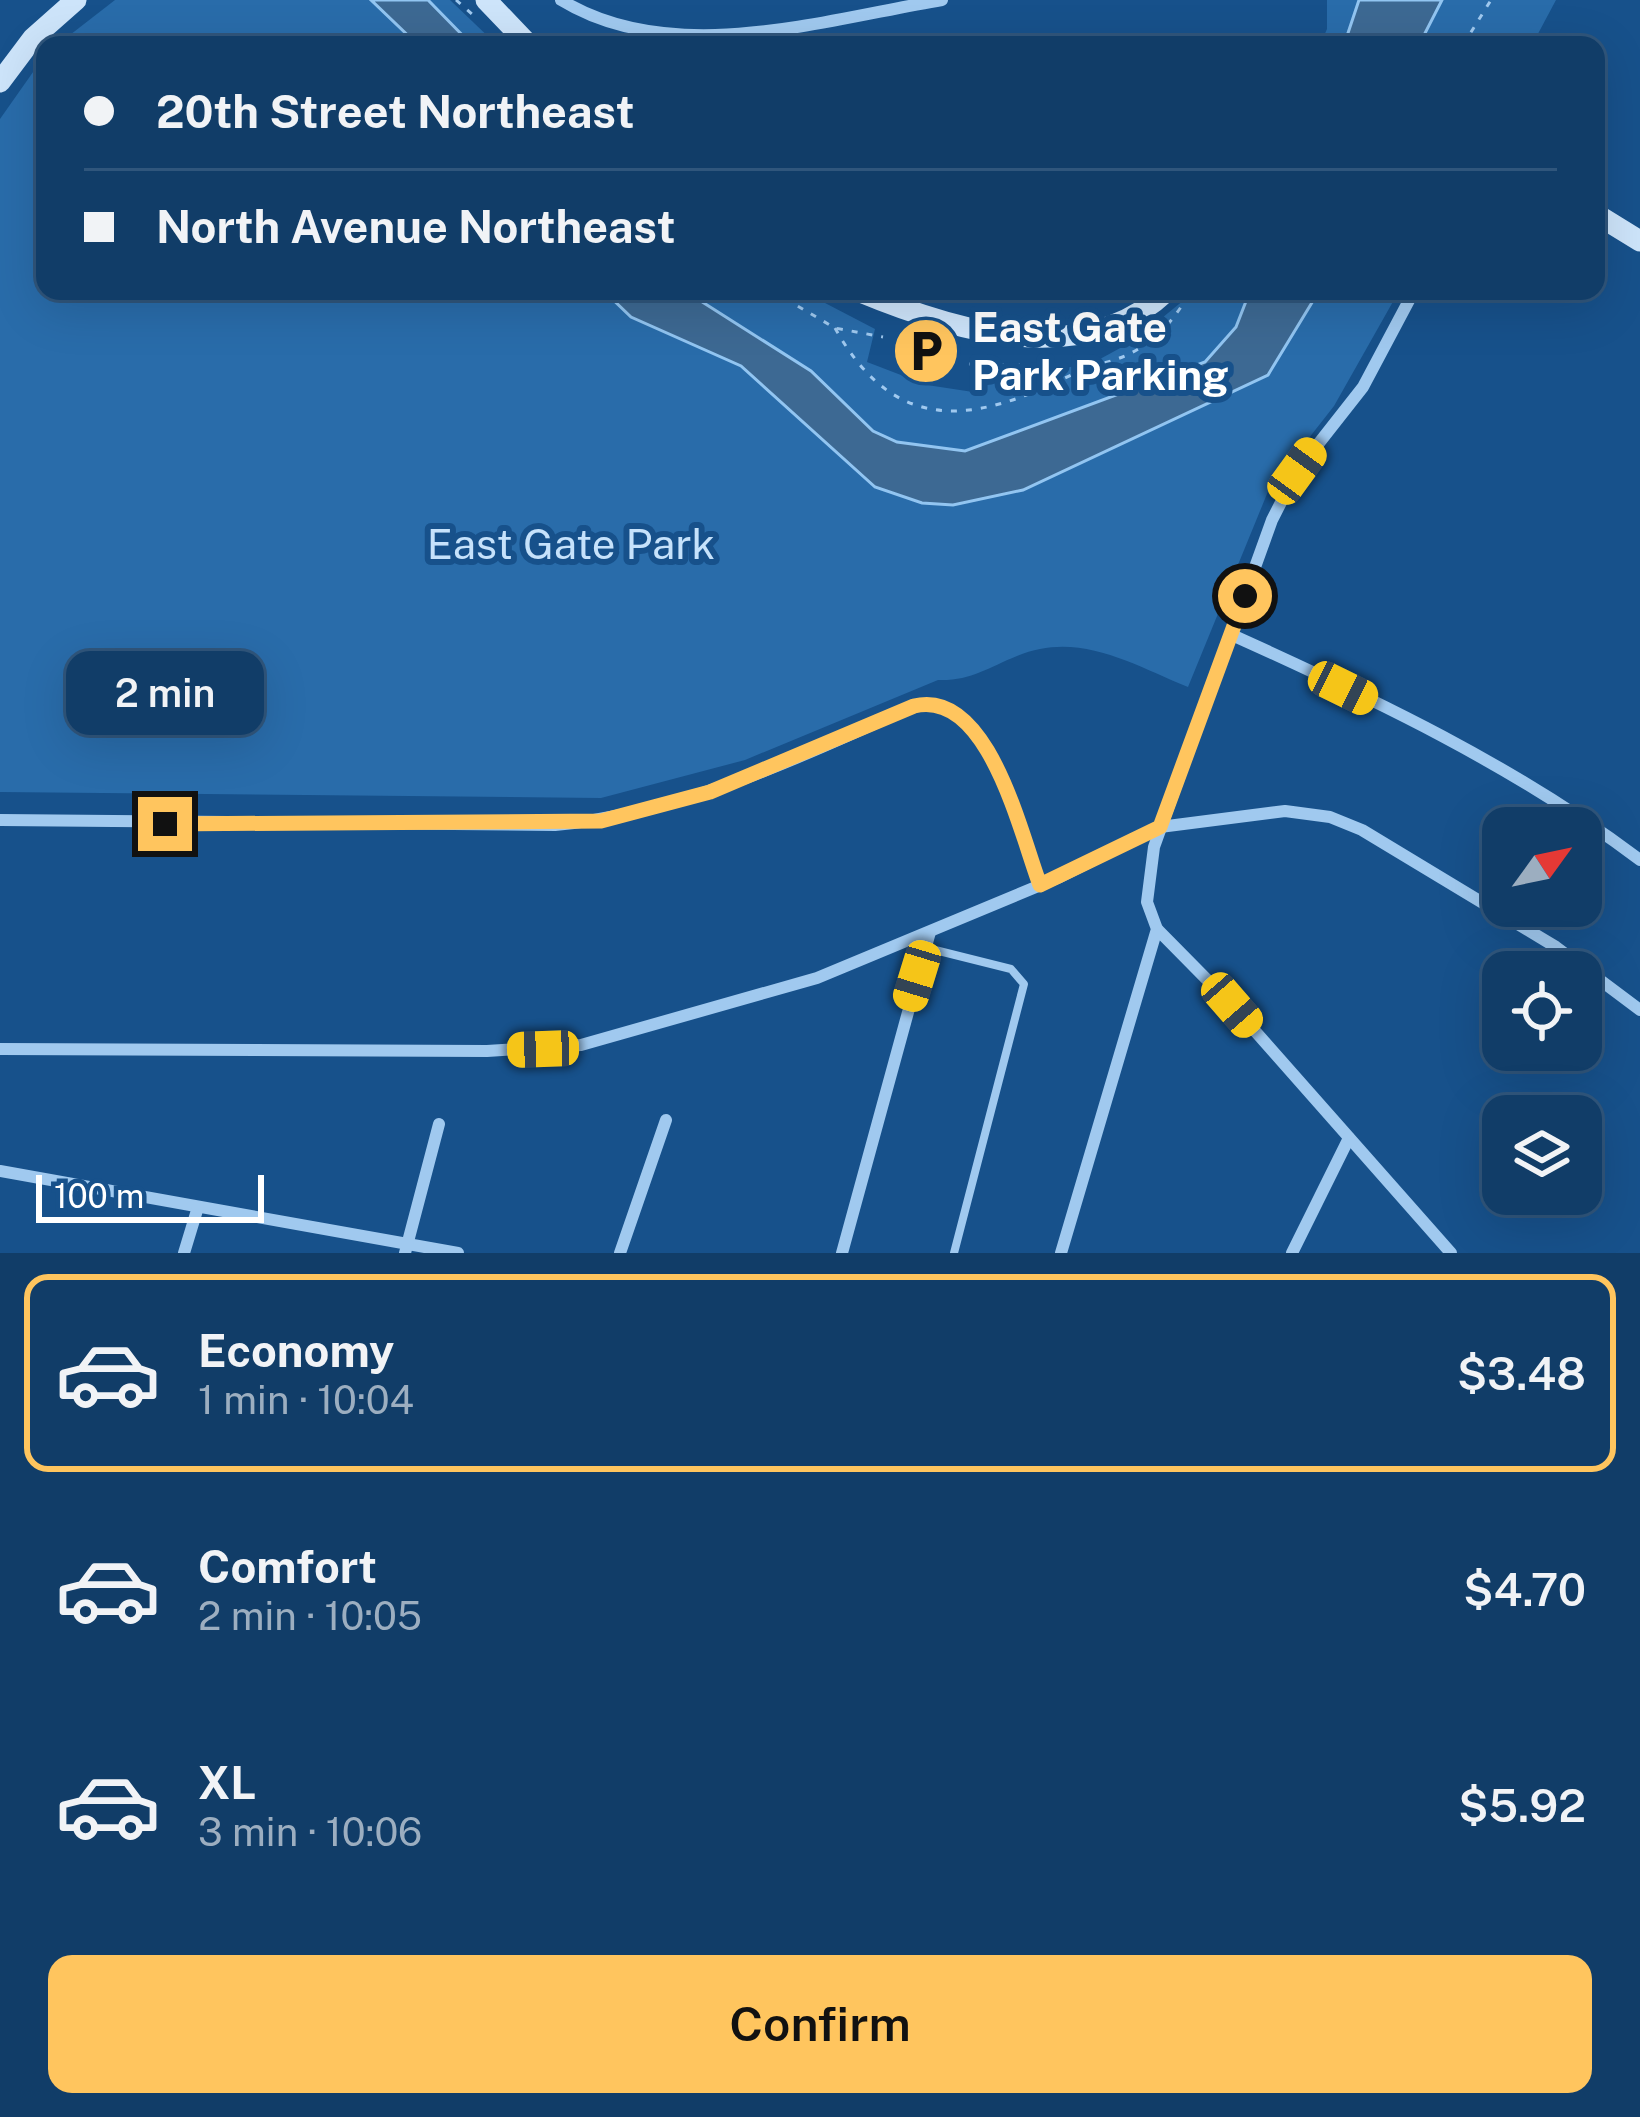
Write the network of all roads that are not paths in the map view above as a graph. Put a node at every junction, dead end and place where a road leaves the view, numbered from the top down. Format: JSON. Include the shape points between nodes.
{"nodes":[{"id":1,"x":76,"y":0,"type":"edge"},
{"id":2,"x":486,"y":0,"type":"edge"},
{"id":3,"x":561,"y":0,"type":"edge"},
{"id":4,"x":941,"y":0,"type":"edge"},
{"id":5,"x":520,"y":36,"type":"edge"},
{"id":6,"x":0,"y":82,"type":"edge"},
{"id":7,"x":1605,"y":220,"type":"edge"},
{"id":8,"x":1640,"y":241,"type":"edge"},
{"id":9,"x":882,"y":300,"type":"edge"},
{"id":10,"x":1155,"y":300,"type":"edge"},
{"id":11,"x":1409,"y":300,"type":"edge"},
{"id":12,"x":1232,"y":635,"type":"junction"},
{"id":13,"x":0,"y":820,"type":"edge"},
{"id":14,"x":1160,"y":827,"type":"junction"},
{"id":15,"x":1640,"y":860,"type":"edge"},
{"id":16,"x":1040,"y":885,"type":"junction"},
{"id":17,"x":1157,"y":929,"type":"junction"},
{"id":18,"x":930,"y":932,"type":"junction"},
{"id":19,"x":925,"y":948,"type":"junction"},
{"id":20,"x":1640,"y":1010,"type":"edge"},
{"id":21,"x":0,"y":1049,"type":"edge"},
{"id":22,"x":666,"y":1120,"type":"dead end"},
{"id":23,"x":439,"y":1124,"type":"dead end"},
{"id":24,"x":1349,"y":1138,"type":"junction"},
{"id":25,"x":0,"y":1171,"type":"edge"},
{"id":26,"x":198,"y":1207,"type":"junction"},
{"id":27,"x":406,"y":1248,"type":"edge"},
{"id":28,"x":843,"y":1251,"type":"edge"},
{"id":29,"x":184,"y":1253,"type":"edge"},
{"id":30,"x":458,"y":1253,"type":"edge"},
{"id":31,"x":620,"y":1253,"type":"edge"},
{"id":32,"x":860,"y":1253,"type":"edge"},
{"id":33,"x":954,"y":1253,"type":"edge"},
{"id":34,"x":1061,"y":1253,"type":"edge"},
{"id":35,"x":1292,"y":1253,"type":"edge"},
{"id":36,"x":1450,"y":1253,"type":"edge"}],
"edges":[{"from":1,"to":6,"type":"street"},
{"from":2,"to":5,"type":"street"},
{"from":3,"to":4,"type":"street","via":[[626,26],[707,34]]},
{"from":7,"to":8,"type":"street"},
{"from":9,"to":10,"type":"street","via":[[934,320],[1064,337],[1118,327]]},
{"from":11,"to":12,"type":"street","via":[[1363,387],[1283,495]]},
{"from":12,"to":14,"type":"street"},
{"from":12,"to":15,"type":"street","via":[[1454,742]]},
{"from":13,"to":16,"type":"street","via":[[601,821],[710,792],[914,706],[939,704],[962,715],[985,745]]},
{"from":14,"to":16,"type":"street"},
{"from":14,"to":17,"type":"street","via":[[1148,902]]},
{"from":14,"to":20,"type":"street","via":[[1285,812],[1330,817],[1556,947]]},
{"from":16,"to":18,"type":"street"},
{"from":17,"to":24,"type":"street"},
{"from":17,"to":34,"type":"street"},
{"from":18,"to":19,"type":"street"},
{"from":18,"to":21,"type":"street","via":[[817,978],[581,1046]]},
{"from":19,"to":28,"type":"street"},
{"from":19,"to":33,"type":"lane","via":[[1012,969],[1024,984]]},
{"from":22,"to":31,"type":"street"},
{"from":23,"to":27,"type":"street"},
{"from":24,"to":35,"type":"street"},
{"from":24,"to":36,"type":"street"},
{"from":25,"to":26,"type":"street"},
{"from":26,"to":27,"type":"street"},
{"from":26,"to":29,"type":"street"},
{"from":27,"to":30,"type":"street"},
{"from":28,"to":32,"type":"lane"}]}
